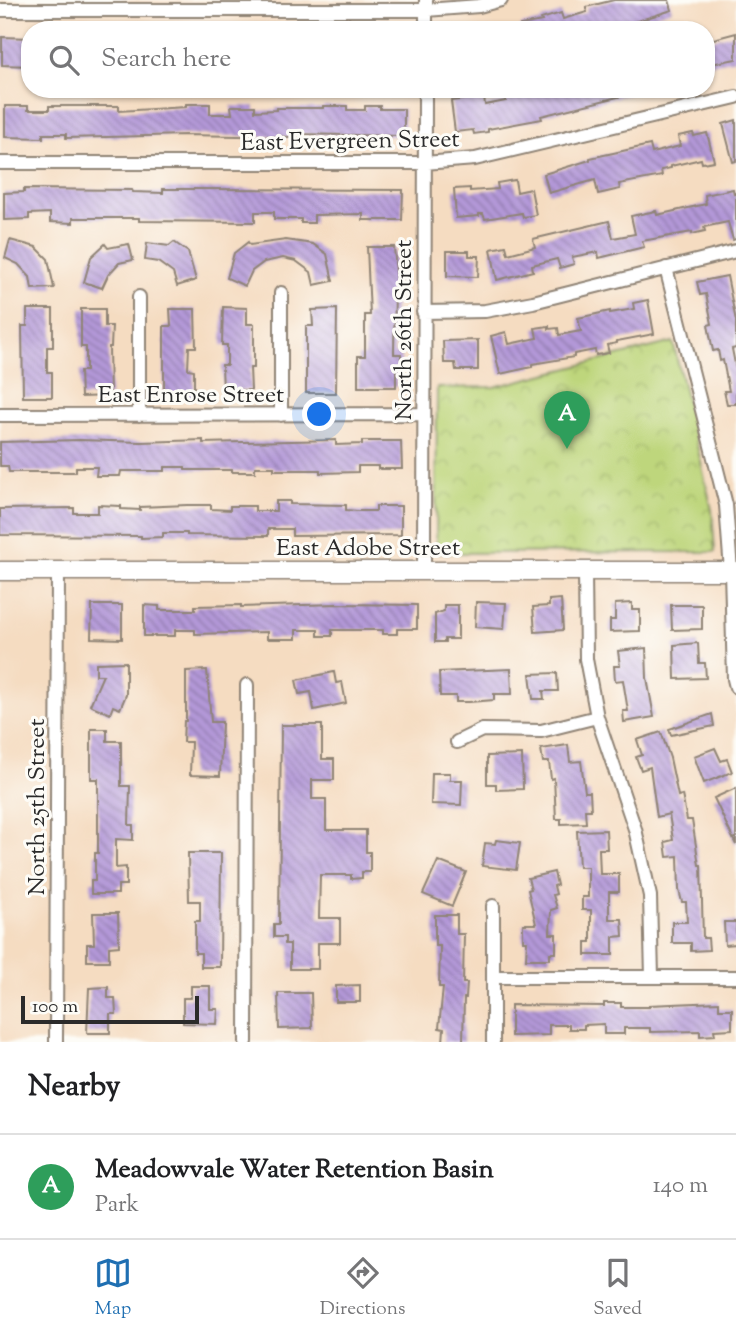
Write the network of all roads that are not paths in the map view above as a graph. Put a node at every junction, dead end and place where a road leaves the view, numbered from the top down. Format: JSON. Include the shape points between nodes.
{"nodes":[{"id":1,"x":501,"y":0,"type":"edge"},
{"id":2,"x":426,"y":5,"type":"edge"},
{"id":3,"x":0,"y":10,"type":"edge"},
{"id":4,"x":736,"y":97,"type":"edge"},
{"id":5,"x":425,"y":98,"type":"edge"},
{"id":6,"x":0,"y":163,"type":"edge"},
{"id":7,"x":424,"y":163,"type":"junction"},
{"id":8,"x":736,"y":251,"type":"edge"},
{"id":9,"x":666,"y":268,"type":"junction"},
{"id":10,"x":281,"y":293,"type":"dead end"},
{"id":11,"x":139,"y":297,"type":"dead end"},
{"id":12,"x":424,"y":312,"type":"junction"},
{"id":13,"x":423,"y":414,"type":"junction"},
{"id":14,"x":0,"y":415,"type":"edge"},
{"id":15,"x":139,"y":415,"type":"junction"},
{"id":16,"x":281,"y":415,"type":"junction"},
{"id":17,"x":0,"y":571,"type":"edge"},
{"id":18,"x":58,"y":571,"type":"junction"},
{"id":19,"x":424,"y":571,"type":"junction"},
{"id":20,"x":584,"y":571,"type":"junction"},
{"id":21,"x":733,"y":571,"type":"edge"},
{"id":22,"x":247,"y":684,"type":"dead end"},
{"id":23,"x":736,"y":687,"type":"edge"},
{"id":24,"x":597,"y":717,"type":"junction"},
{"id":25,"x":457,"y":742,"type":"dead end"},
{"id":26,"x":493,"y":906,"type":"dead end"},
{"id":27,"x":736,"y":976,"type":"edge"},
{"id":28,"x":493,"y":977,"type":"junction"},
{"id":29,"x":652,"y":977,"type":"junction"},
{"id":30,"x":56,"y":1042,"type":"edge"},
{"id":31,"x":246,"y":1042,"type":"edge"},
{"id":32,"x":493,"y":1042,"type":"edge"}],
"edges":[{"from":1,"to":2,"type":"street","via":[[479,6]]},
{"from":2,"to":3,"type":"street"},
{"from":4,"to":7,"type":"street","name":"East Evergreen Street","via":[[475,159]]},
{"from":5,"to":7,"type":"street","name":"North 26th Street"},
{"from":6,"to":7,"type":"street","name":"East Evergreen Street"},
{"from":7,"to":12,"type":"street","name":"North 26th Street"},
{"from":8,"to":9,"type":"street"},
{"from":9,"to":12,"type":"street","via":[[485,311]]},
{"from":9,"to":21,"type":"street","via":[[722,486]]},
{"from":10,"to":16,"type":"street"},
{"from":11,"to":15,"type":"street"},
{"from":12,"to":13,"type":"street","name":"North 26th Street"},
{"from":13,"to":16,"type":"street","name":"East Enrose Street"},
{"from":13,"to":19,"type":"street","name":"North 26th Street"},
{"from":14,"to":15,"type":"street","name":"East Enrose Street"},
{"from":15,"to":16,"type":"street","name":"East Enrose Street"},
{"from":17,"to":18,"type":"street","name":"East Adobe Street"},
{"from":18,"to":19,"type":"street","name":"East Adobe Street"},
{"from":18,"to":30,"type":"street","name":"North 25th Street"},
{"from":19,"to":20,"type":"street","name":"East Adobe Street"},
{"from":20,"to":21,"type":"street","name":"East Adobe Street"},
{"from":20,"to":24,"type":"street","via":[[586,659]]},
{"from":21,"to":23,"type":"street"},
{"from":22,"to":31,"type":"street"},
{"from":24,"to":25,"type":"street","via":[[541,731],[482,730]]},
{"from":24,"to":29,"type":"street","via":[[635,829],[650,896]]},
{"from":26,"to":28,"type":"street"},
{"from":27,"to":29,"type":"street"},
{"from":28,"to":29,"type":"street"},
{"from":28,"to":32,"type":"street"}]}
